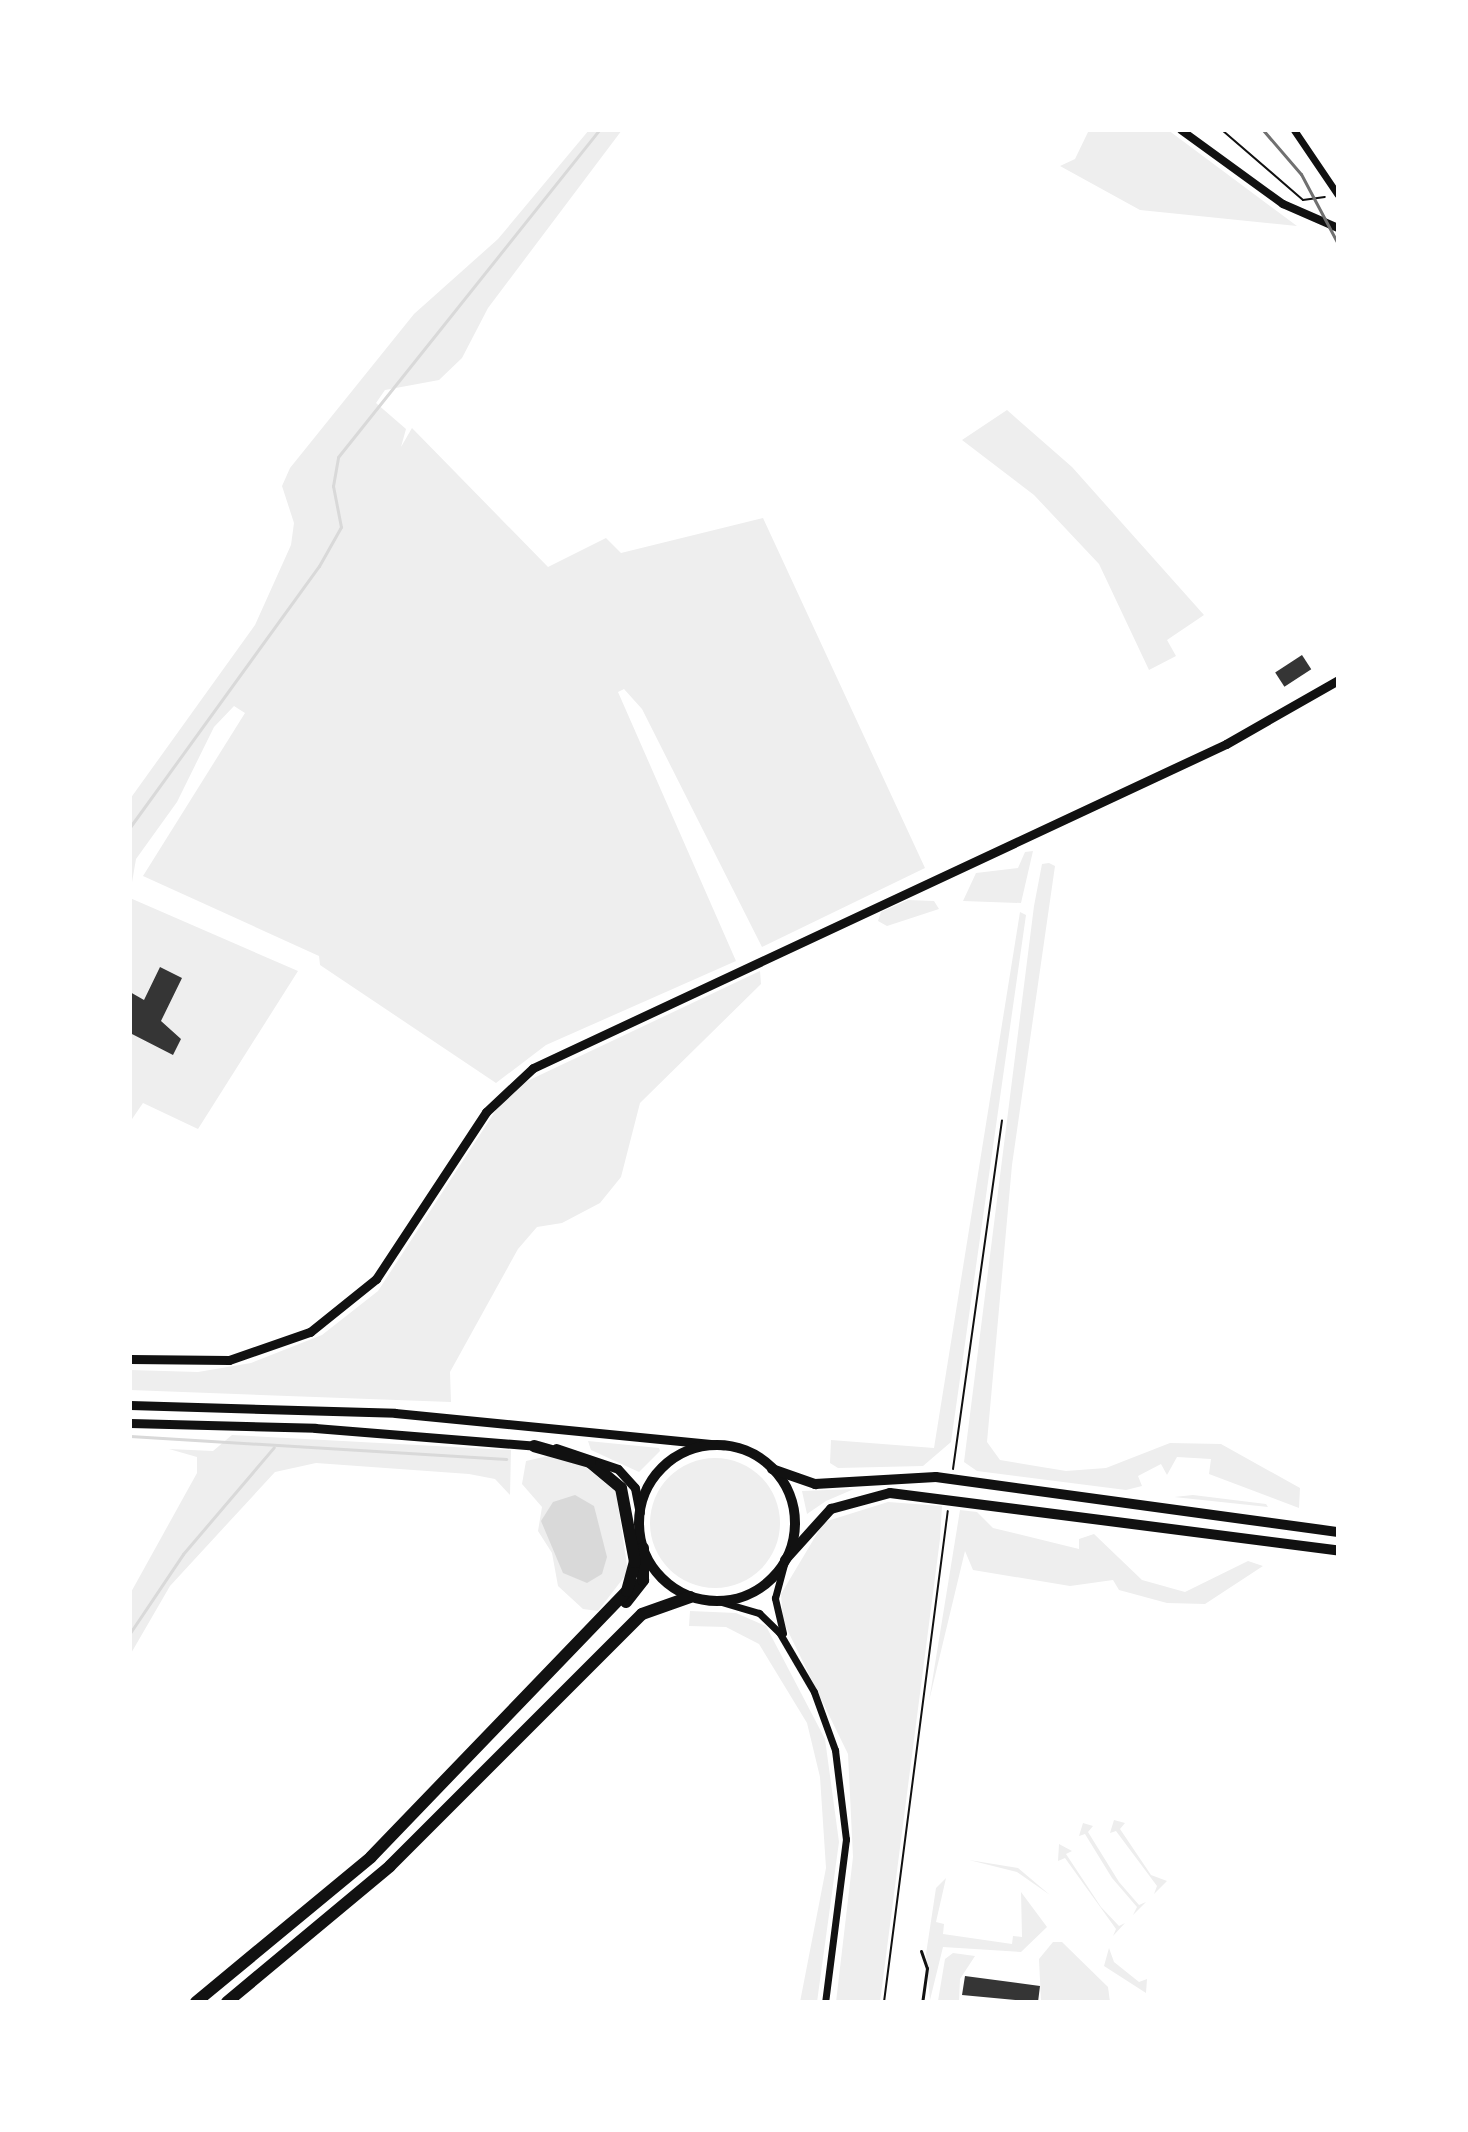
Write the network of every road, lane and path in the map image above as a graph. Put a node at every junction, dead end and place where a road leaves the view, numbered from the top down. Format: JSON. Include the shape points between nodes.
{"nodes":[{"id":1,"x":1181,"y":130,"type":"edge"},
{"id":2,"x":1222,"y":130,"type":"edge"},
{"id":3,"x":1294,"y":130,"type":"edge"},
{"id":4,"x":1334,"y":195,"type":"edge"},
{"id":5,"x":1338,"y":228,"type":"edge"},
{"id":6,"x":1338,"y":680,"type":"edge"},
{"id":7,"x":1002,"y":1120,"type":"dead end"},
{"id":8,"x":130,"y":1359,"type":"edge"},
{"id":9,"x":130,"y":1405,"type":"edge"},
{"id":10,"x":130,"y":1423,"type":"edge"},
{"id":11,"x":958,"y":1438,"type":"dead end"},
{"id":12,"x":723,"y":1445,"type":"junction"},
{"id":13,"x":534,"y":1446,"type":"junction"},
{"id":14,"x":772,"y":1469,"type":"junction"},
{"id":15,"x":640,"y":1513,"type":"junction"},
{"id":16,"x":1338,"y":1532,"type":"edge"},
{"id":17,"x":944,"y":1539,"type":"dead end"},
{"id":18,"x":643,"y":1548,"type":"junction"},
{"id":19,"x":1338,"y":1550,"type":"edge"},
{"id":20,"x":785,"y":1560,"type":"junction"},
{"id":21,"x":690,"y":1597,"type":"junction"},
{"id":22,"x":718,"y":1601,"type":"junction"},
{"id":23,"x":599,"y":1627,"type":"junction"},
{"id":24,"x":786,"y":1642,"type":"junction"},
{"id":25,"x":921,"y":1951,"type":"dead end"},
{"id":26,"x":827,"y":2001,"type":"edge"},
{"id":27,"x":196,"y":2002,"type":"edge"},
{"id":28,"x":227,"y":2002,"type":"edge"},
{"id":29,"x":884,"y":2002,"type":"edge"},
{"id":30,"x":922,"y":2002,"type":"edge"}],
"edges":[{"from":1,"to":5,"type":"street","via":[[1283,204]]},
{"from":2,"to":4,"type":"path","via":[[1303,200]]},
{"from":3,"to":4,"type":"street"},
{"from":6,"to":8,"type":"main road","via":[[1182,765],[525,1073],[486,1112],[376,1279],[310,1332],[229,1360]]},
{"from":7,"to":11,"type":"path"},
{"from":9,"to":12,"type":"main road","via":[[395,1413]]},
{"from":10,"to":13,"type":"main road","via":[[315,1428]]},
{"from":12,"to":14,"type":"main road"},
{"from":12,"to":15,"type":"main road","via":[[692,1449],[665,1465]]},
{"from":13,"to":15,"type":"main road","via":[[611,1464],[635,1488]]},
{"from":13,"to":23,"type":"highway","via":[[603,1468],[627,1502],[634,1574]]},
{"from":14,"to":16,"type":"main road","via":[[804,1483],[907,1474]]},
{"from":14,"to":20,"type":"main road","via":[[793,1510]]},
{"from":15,"to":18,"type":"main road"},
{"from":17,"to":29,"type":"path"},
{"from":18,"to":21,"type":"main road","via":[[664,1581]]},
{"from":18,"to":23,"type":"highway","via":[[643,1580]]},
{"from":19,"to":20,"type":"main road","via":[[890,1493],[825,1513]]},
{"from":20,"to":22,"type":"main road","via":[[755,1591]]},
{"from":20,"to":24,"type":"street","via":[[775,1605]]},
{"from":21,"to":22,"type":"main road"},
{"from":21,"to":28,"type":"highway","via":[[642,1614],[390,1866]]},
{"from":22,"to":24,"type":"street","via":[[759,1613]]},
{"from":23,"to":27,"type":"highway","via":[[371,1857]]},
{"from":24,"to":26,"type":"street","via":[[823,1714],[844,1799],[845,1859]]},
{"from":25,"to":30,"type":"lane","via":[[927,1968]]}]}
